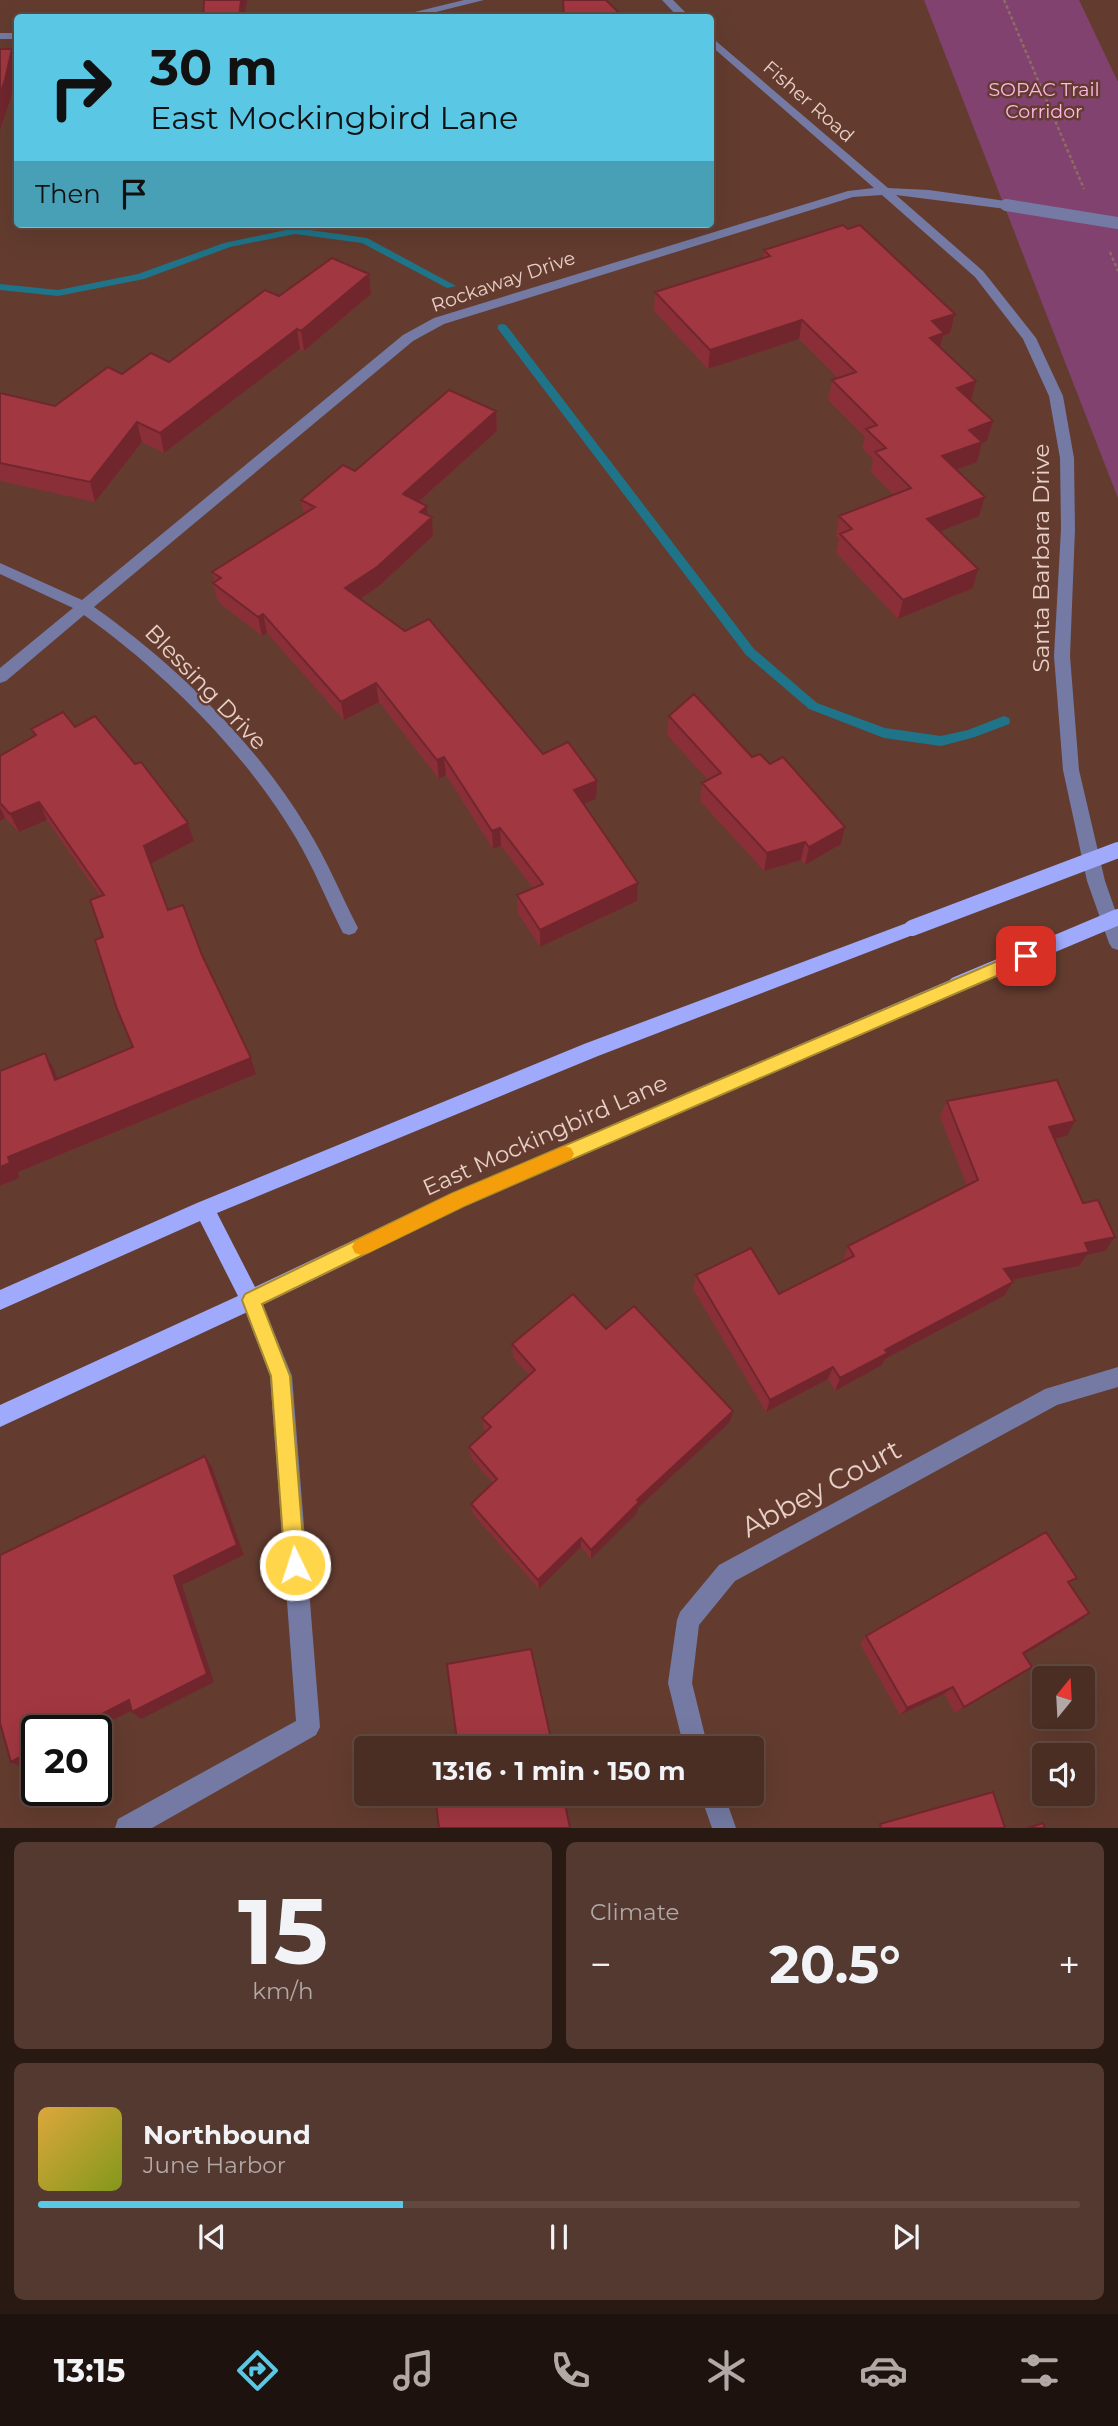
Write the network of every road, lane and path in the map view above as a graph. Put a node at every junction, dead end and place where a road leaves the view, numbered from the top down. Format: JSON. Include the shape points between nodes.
{"nodes":[{"id":1,"x":479,"y":0,"type":"edge"},
{"id":2,"x":667,"y":0,"type":"edge"},
{"id":3,"x":1004,"y":0,"type":"edge"},
{"id":4,"x":414,"y":14,"type":"edge"},
{"id":5,"x":683,"y":14,"type":"edge"},
{"id":6,"x":714,"y":42,"type":"edge"},
{"id":7,"x":884,"y":190,"type":"junction"},
{"id":8,"x":1085,"y":193,"type":"dead end"},
{"id":9,"x":1118,"y":223,"type":"edge"},
{"id":10,"x":1107,"y":245,"type":"dead end"},
{"id":11,"x":1118,"y":271,"type":"edge"},
{"id":12,"x":0,"y":568,"type":"edge"},
{"id":13,"x":85,"y":609,"type":"junction"},
{"id":14,"x":0,"y":677,"type":"edge"},
{"id":15,"x":1118,"y":850,"type":"edge"},
{"id":16,"x":1118,"y":917,"type":"edge"},
{"id":17,"x":349,"y":928,"type":"dead end"},
{"id":18,"x":1118,"y":943,"type":"edge"},
{"id":19,"x":204,"y":1209,"type":"junction"},
{"id":20,"x":0,"y":1300,"type":"edge"},
{"id":21,"x":251,"y":1300,"type":"junction"},
{"id":22,"x":1118,"y":1377,"type":"edge"},
{"id":23,"x":0,"y":1416,"type":"edge"},
{"id":24,"x":693,"y":1736,"type":"edge"},
{"id":25,"x":716,"y":1806,"type":"edge"},
{"id":26,"x":127,"y":1828,"type":"edge"},
{"id":27,"x":724,"y":1828,"type":"edge"}],
"edges":[{"from":1,"to":4,"type":"street"},
{"from":2,"to":5,"type":"street"},
{"from":3,"to":8,"type":"path"},
{"from":6,"to":7,"type":"street","name":"Fisher Road"},
{"from":7,"to":9,"type":"street","name":"Rockaway Drive","bridge":true},
{"from":7,"to":13,"type":"street","name":"Rockaway Drive","via":[[852,194],[439,321],[408,338]]},
{"from":7,"to":18,"type":"street","name":"Santa Barbara Drive","via":[[979,274],[1029,338],[1056,396],[1068,458],[1062,656],[1071,769],[1096,881]]},
{"from":10,"to":11,"type":"path"},
{"from":12,"to":13,"type":"street","name":"Blessing Drive"},
{"from":13,"to":14,"type":"street","name":"Rockaway Drive"},
{"from":13,"to":17,"type":"street","name":"Blessing Drive","via":[[157,666],[234,743],[293,820]]},
{"from":15,"to":19,"type":"main road","bridge":true,"via":[[591,1050]]},
{"from":16,"to":21,"type":"main road","name":"East Mockingbird Lane","bridge":true,"via":[[458,1200]]},
{"from":19,"to":20,"type":"main road"},
{"from":19,"to":21,"type":"main road"},
{"from":21,"to":23,"type":"main road","name":"East Mockingbird Lane"},
{"from":21,"to":26,"type":"street","via":[[281,1376],[308,1727]]},
{"from":22,"to":24,"type":"street","name":"Abbey Court","via":[[1053,1396],[727,1573],[688,1620],[680,1683]]},
{"from":25,"to":27,"type":"street"}]}
